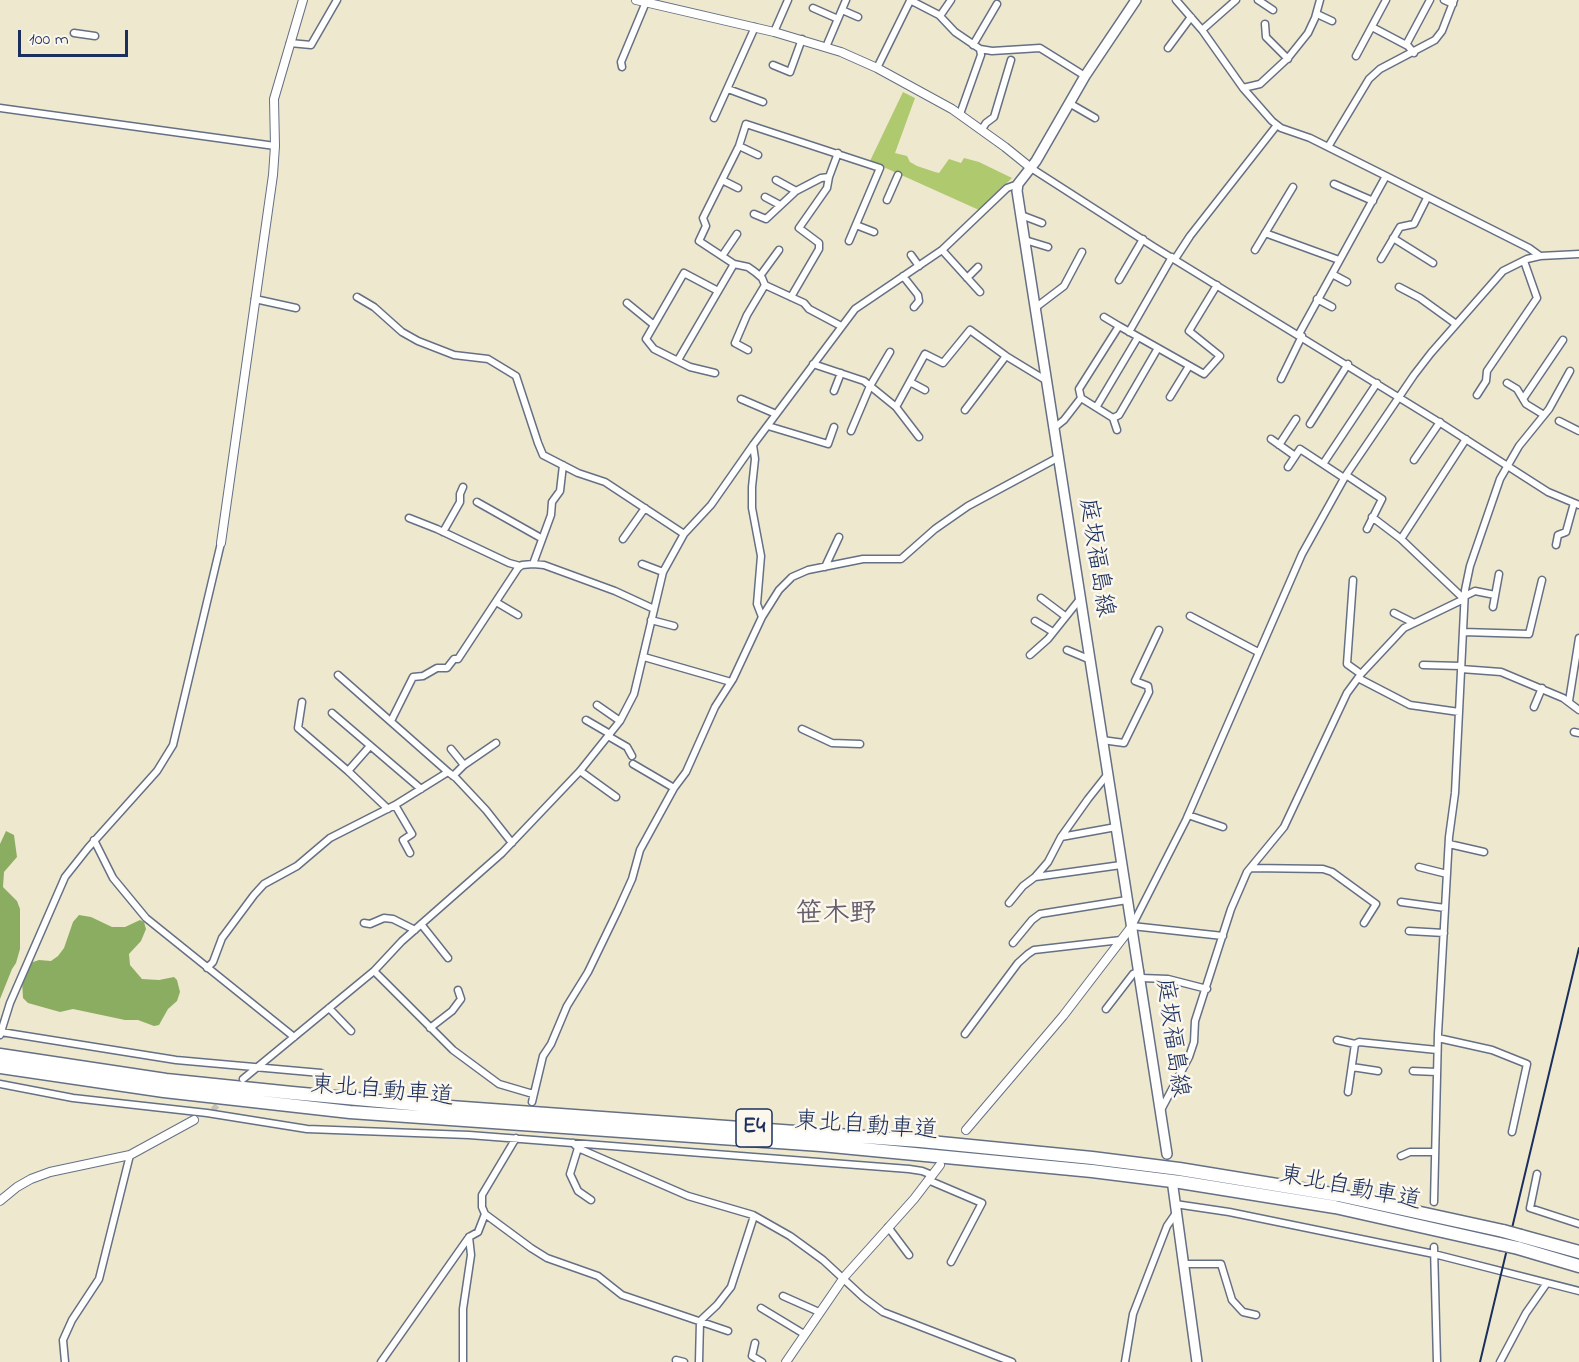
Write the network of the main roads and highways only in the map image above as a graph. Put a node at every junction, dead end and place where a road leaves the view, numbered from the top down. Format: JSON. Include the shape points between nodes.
{"nodes":[{"id":1,"x":1136,"y":0,"type":"edge"},
{"id":2,"x":0,"y":1055,"type":"edge"},
{"id":3,"x":0,"y":1067,"type":"edge"},
{"id":4,"x":1167,"y":1154,"type":"dead end"},
{"id":5,"x":1173,"y":1187,"type":"dead end"},
{"id":6,"x":1502,"y":1238,"type":"junction"},
{"id":7,"x":1519,"y":1242,"type":"junction"},
{"id":8,"x":1579,"y":1252,"type":"edge"},
{"id":9,"x":1579,"y":1266,"type":"edge"},
{"id":10,"x":1197,"y":1362,"type":"edge"}],
"edges":[{"from":1,"to":4,"type":"main road","name":"庭坂福島線","via":[[1018,184]]},
{"from":2,"to":6,"type":"highway","name":"東北自動車道","number":"E4","via":[[166,1080],[292,1093],[909,1140],[1092,1158],[1338,1195]]},
{"from":3,"to":6,"type":"highway","name":"東北自動車道","number":"E4","via":[[153,1090],[340,1111],[821,1145],[1092,1170],[1335,1207]]},
{"from":5,"to":10,"type":"main road"},
{"from":6,"to":7,"type":"highway","name":"東北自動車道","number":"E4","bridge":true},
{"from":7,"to":8,"type":"highway","name":"東北自動車道","number":"E4"},
{"from":7,"to":9,"type":"highway","name":"東北自動車道","number":"E4"}]}
